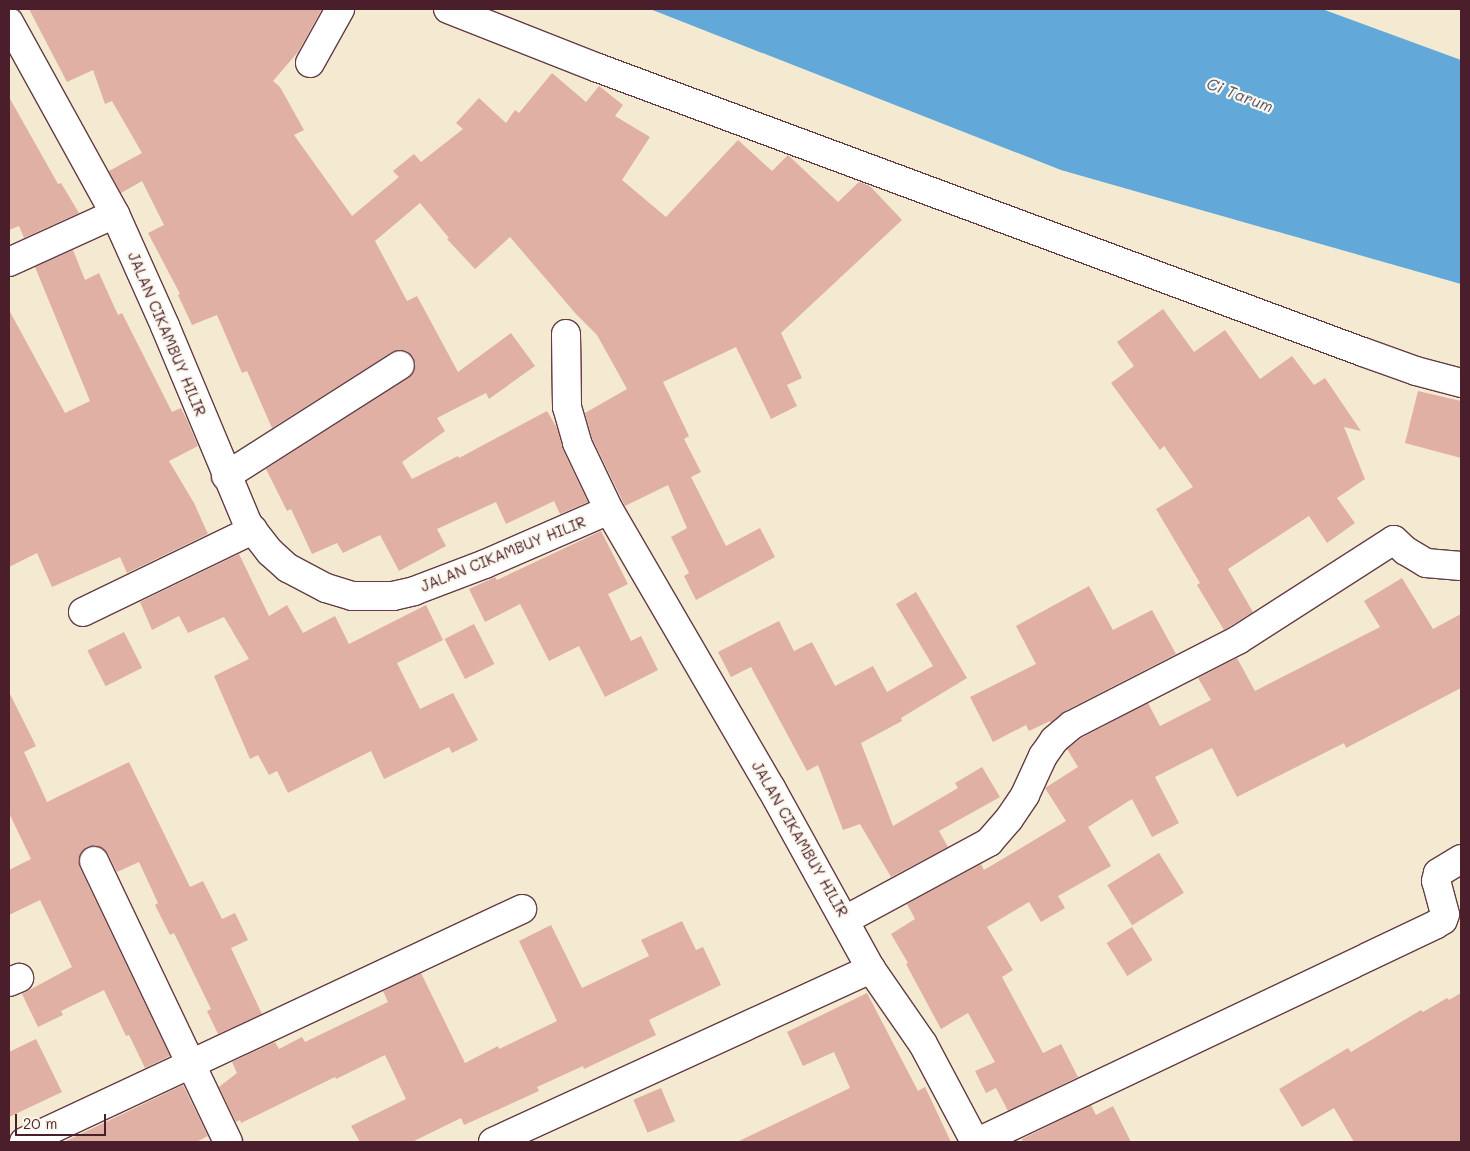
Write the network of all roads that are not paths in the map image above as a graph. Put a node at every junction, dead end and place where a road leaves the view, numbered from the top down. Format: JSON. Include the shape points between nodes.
{"nodes":[{"id":1,"x":340,"y":9,"type":"edge"},
{"id":2,"x":448,"y":9,"type":"edge"},
{"id":3,"x":9,"y":22,"type":"edge"},
{"id":4,"x":310,"y":63,"type":"dead end"},
{"id":5,"x":114,"y":214,"type":"junction"},
{"id":6,"x":9,"y":262,"type":"edge"},
{"id":7,"x":566,"y":334,"type":"dead end"},
{"id":8,"x":400,"y":365,"type":"dead end"},
{"id":9,"x":1461,"y":383,"type":"edge"},
{"id":10,"x":226,"y":476,"type":"junction"},
{"id":11,"x":609,"y":510,"type":"junction"},
{"id":12,"x":253,"y":530,"type":"junction"},
{"id":13,"x":1461,"y":566,"type":"edge"},
{"id":14,"x":83,"y":612,"type":"dead end"},
{"id":15,"x":1461,"y":859,"type":"edge"},
{"id":16,"x":94,"y":861,"type":"dead end"},
{"id":17,"x":522,"y":909,"type":"dead end"},
{"id":18,"x":845,"y":920,"type":"junction"},
{"id":19,"x":871,"y":969,"type":"junction"},
{"id":20,"x":189,"y":1064,"type":"junction"},
{"id":21,"x":24,"y":1142,"type":"edge"},
{"id":22,"x":228,"y":1142,"type":"edge"},
{"id":23,"x":492,"y":1142,"type":"edge"},
{"id":24,"x":977,"y":1142,"type":"edge"}],
"edges":[{"from":1,"to":4,"type":"street"},
{"from":2,"to":9,"type":"street","via":[[598,68],[1363,352]]},
{"from":3,"to":5,"type":"street","name":"JALAN CIKAMBUY HILIR"},
{"from":5,"to":6,"type":"street"},
{"from":5,"to":10,"type":"street","name":"JALAN CIKAMBUY HILIR","via":[[165,326]]},
{"from":7,"to":11,"type":"street","via":[[567,407],[577,443]]},
{"from":8,"to":10,"type":"street"},
{"from":10,"to":12,"type":"street","name":"JALAN CIKAMBUY HILIR"},
{"from":11,"to":12,"type":"street","name":"JALAN CIKAMBUY HILIR","via":[[414,590],[375,597],[352,596],[308,580],[270,552]]},
{"from":11,"to":18,"type":"street","name":"JALAN CIKAMBUY HILIR"},
{"from":12,"to":14,"type":"street"},
{"from":13,"to":18,"type":"street","via":[[1426,563],[1394,540],[1238,640],[1072,725],[1054,740],[1025,795],[989,842]]},
{"from":15,"to":24,"type":"street","via":[[1438,873],[1436,881],[1445,914],[1435,926]]},
{"from":16,"to":20,"type":"street"},
{"from":17,"to":20,"type":"street"},
{"from":18,"to":19,"type":"street","name":"JALAN CIKAMBUY HILIR"},
{"from":19,"to":23,"type":"street"},
{"from":19,"to":24,"type":"street","name":"JALAN CIKAMBUY HILIR","via":[[923,1044]]},
{"from":20,"to":21,"type":"street"},
{"from":20,"to":22,"type":"street"}]}
